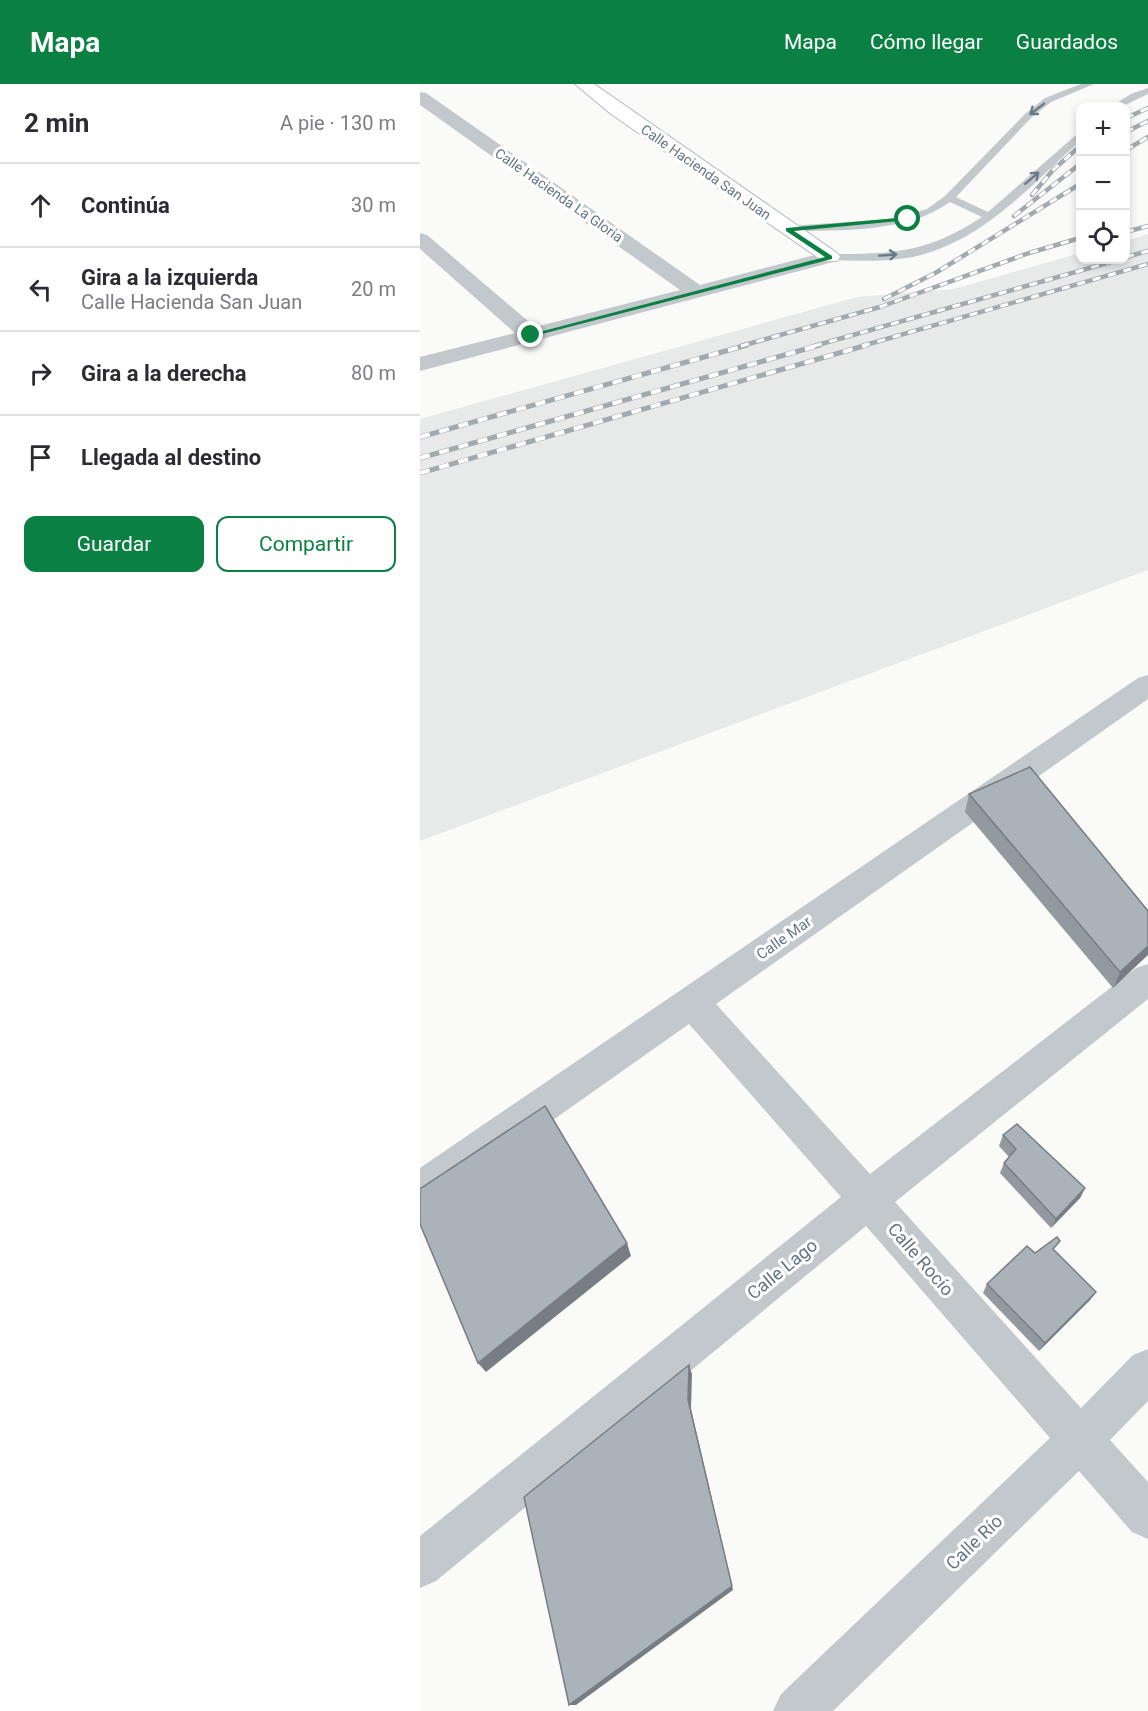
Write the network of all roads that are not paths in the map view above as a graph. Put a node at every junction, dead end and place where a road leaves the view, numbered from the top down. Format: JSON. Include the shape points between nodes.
{"nodes":[{"id":1,"x":583,"y":84,"type":"edge"},
{"id":2,"x":1089,"y":84,"type":"edge"},
{"id":3,"x":1148,"y":91,"type":"edge"},
{"id":4,"x":420,"y":97,"type":"edge"},
{"id":5,"x":1124,"y":102,"type":"edge"},
{"id":6,"x":1076,"y":139,"type":"edge"},
{"id":7,"x":949,"y":198,"type":"junction"},
{"id":8,"x":988,"y":216,"type":"junction"},
{"id":9,"x":788,"y":229,"type":"junction"},
{"id":10,"x":420,"y":239,"type":"edge"},
{"id":11,"x":830,"y":258,"type":"junction"},
{"id":12,"x":698,"y":293,"type":"junction"},
{"id":13,"x":531,"y":335,"type":"junction"},
{"id":14,"x":420,"y":364,"type":"edge"},
{"id":15,"x":1148,"y":685,"type":"edge"},
{"id":16,"x":1148,"y":979,"type":"edge"},
{"id":17,"x":693,"y":1003,"type":"junction"},
{"id":18,"x":420,"y":1191,"type":"edge"},
{"id":19,"x":869,"y":1199,"type":"junction"},
{"id":20,"x":1148,"y":1370,"type":"edge"},
{"id":21,"x":1080,"y":1440,"type":"junction"},
{"id":22,"x":1148,"y":1516,"type":"edge"},
{"id":23,"x":420,"y":1565,"type":"edge"},
{"id":24,"x":798,"y":1711,"type":"edge"}],
"edges":[{"from":1,"to":9,"type":"main road","name":"Calle Hacienda San Juan"},
{"from":2,"to":7,"type":"lane","one_way":true,"via":[[1048,100],[1028,116]]},
{"from":3,"to":5,"type":"lane"},
{"from":4,"to":12,"type":"street","name":"Calle Hacienda La Gloria"},
{"from":8,"to":6,"type":"lane","one_way":true},
{"from":7,"to":8,"type":"lane"},
{"from":7,"to":9,"type":"lane","via":[[931,212],[908,219]]},
{"from":11,"to":8,"type":"lane","one_way":true,"via":[[921,251],[968,231]]},
{"from":9,"to":11,"type":"main road","name":"Calle Hacienda San Juan"},
{"from":10,"to":13,"type":"street"},
{"from":11,"to":12,"type":"street"},
{"from":12,"to":13,"type":"street"},
{"from":13,"to":14,"type":"street"},
{"from":15,"to":17,"type":"street","name":"Calle Mar"},
{"from":16,"to":19,"type":"street","name":"Calle Lago"},
{"from":17,"to":18,"type":"street","name":"Calle Mar"},
{"from":17,"to":19,"type":"street","name":"Calle Rocío"},
{"from":19,"to":21,"type":"street","name":"Calle Rocío"},
{"from":19,"to":23,"type":"street","name":"Calle Lago"},
{"from":20,"to":21,"type":"street","name":"Calle Río"},
{"from":21,"to":22,"type":"street","name":"Calle Rocío"},
{"from":21,"to":24,"type":"street","name":"Calle Río"}]}
